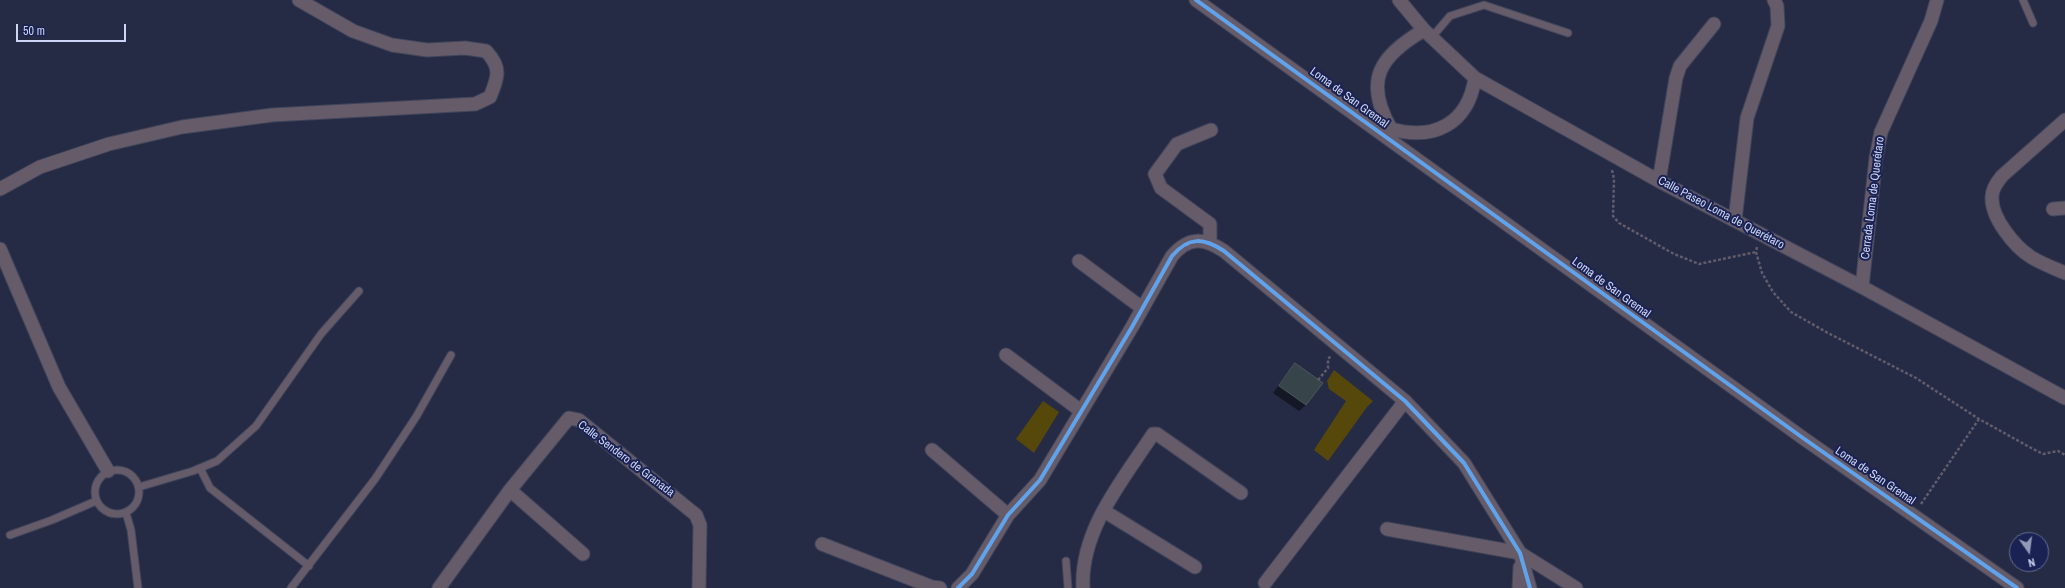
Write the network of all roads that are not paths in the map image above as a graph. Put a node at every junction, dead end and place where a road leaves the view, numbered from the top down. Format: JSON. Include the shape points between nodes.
{"nodes":[{"id":1,"x":299,"y":0,"type":"edge"},
{"id":2,"x":1196,"y":0,"type":"edge"},
{"id":3,"x":1399,"y":0,"type":"edge"},
{"id":4,"x":1774,"y":0,"type":"edge"},
{"id":5,"x":1937,"y":0,"type":"edge"},
{"id":6,"x":2023,"y":0,"type":"edge"},
{"id":7,"x":2033,"y":23,"type":"dead end"},
{"id":8,"x":1714,"y":24,"type":"dead end"},
{"id":9,"x":1428,"y":33,"type":"junction"},
{"id":10,"x":1568,"y":33,"type":"dead end"},
{"id":11,"x":1475,"y":78,"type":"junction"},
{"id":12,"x":2065,"y":120,"type":"edge"},
{"id":13,"x":1211,"y":130,"type":"dead end"},
{"id":14,"x":1388,"y":132,"type":"junction"},
{"id":15,"x":1659,"y":180,"type":"junction"},
{"id":16,"x":0,"y":189,"type":"edge"},
{"id":17,"x":1735,"y":220,"type":"junction"},
{"id":18,"x":1210,"y":242,"type":"junction"},
{"id":19,"x":0,"y":249,"type":"edge"},
{"id":20,"x":1079,"y":261,"type":"dead end"},
{"id":21,"x":4,"y":266,"type":"edge"},
{"id":22,"x":2065,"y":273,"type":"edge"},
{"id":23,"x":1862,"y":287,"type":"junction"},
{"id":24,"x":359,"y":291,"type":"dead end"},
{"id":25,"x":1142,"y":308,"type":"junction"},
{"id":26,"x":451,"y":355,"type":"dead end"},
{"id":27,"x":1006,"y":355,"type":"dead end"},
{"id":28,"x":2065,"y":398,"type":"edge"},
{"id":29,"x":1405,"y":401,"type":"junction"},
{"id":30,"x":1082,"y":411,"type":"junction"},
{"id":31,"x":932,"y":450,"type":"dead end"},
{"id":32,"x":200,"y":468,"type":"junction"},
{"id":33,"x":108,"y":472,"type":"junction"},
{"id":34,"x":139,"y":487,"type":"junction"},
{"id":35,"x":510,"y":490,"type":"junction"},
{"id":36,"x":1241,"y":493,"type":"dead end"},
{"id":37,"x":96,"y":501,"type":"junction"},
{"id":38,"x":1104,"y":511,"type":"junction"},
{"id":39,"x":126,"y":513,"type":"junction"},
{"id":40,"x":1008,"y":515,"type":"junction"},
{"id":41,"x":1387,"y":529,"type":"dead end"},
{"id":42,"x":10,"y":535,"type":"dead end"},
{"id":43,"x":822,"y":544,"type":"dead end"},
{"id":44,"x":1520,"y":553,"type":"junction"},
{"id":45,"x":583,"y":554,"type":"dead end"},
{"id":46,"x":1066,"y":561,"type":"dead end"},
{"id":47,"x":309,"y":566,"type":"junction"},
{"id":48,"x":1195,"y":567,"type":"dead end"},
{"id":49,"x":1265,"y":583,"type":"dead end"},
{"id":50,"x":138,"y":588,"type":"edge"},
{"id":51,"x":291,"y":588,"type":"edge"},
{"id":52,"x":439,"y":588,"type":"edge"},
{"id":53,"x":699,"y":588,"type":"edge"},
{"id":54,"x":940,"y":588,"type":"edge"},
{"id":55,"x":958,"y":588,"type":"edge"},
{"id":56,"x":1068,"y":588,"type":"edge"},
{"id":57,"x":1083,"y":588,"type":"edge"},
{"id":58,"x":1519,"y":588,"type":"edge"},
{"id":59,"x":1530,"y":588,"type":"edge"},
{"id":60,"x":1576,"y":588,"type":"edge"},
{"id":61,"x":2017,"y":588,"type":"edge"}],
"edges":[{"from":1,"to":16,"type":"street","via":[[354,31],[392,45],[427,50],[465,48],[486,51],[495,60],[497,78],[490,97],[475,104],[272,115],[182,127],[109,144],[40,167]]},
{"from":2,"to":14,"type":"street","name":"Loma de San Gremal"},
{"from":3,"to":9,"type":"street","name":"Calle Paseo Loma de Querétaro"},
{"from":4,"to":17,"type":"street","via":[[1777,6],[1778,26],[1747,118]]},
{"from":5,"to":23,"type":"street","name":"Cerrada Loma de Querétaro","via":[[1931,22],[1881,132]]},
{"from":6,"to":7,"type":"lane"},
{"from":8,"to":15,"type":"street","via":[[1680,66]]},
{"from":9,"to":10,"type":"lane","via":[[1450,16],[1484,5]]},
{"from":9,"to":11,"type":"street","name":"Calle Paseo Loma de Querétaro"},
{"from":9,"to":14,"type":"street","via":[[1397,48],[1380,68],[1378,99]]},
{"from":11,"to":14,"type":"street","via":[[1472,95],[1455,120],[1447,126],[1430,133]]},
{"from":11,"to":15,"type":"street","name":"Calle Paseo Loma de Querétaro"},
{"from":12,"to":22,"type":"street","via":[[2002,176],[1995,185],[1992,198],[1997,216],[2012,241],[2032,258]]},
{"from":13,"to":18,"type":"street","via":[[1176,144],[1155,174],[1161,188],[1210,224]]},
{"from":14,"to":61,"type":"street","name":"Loma de San Gremal","via":[[1797,434]]},
{"from":15,"to":17,"type":"street","name":"Calle Paseo Loma de Querétaro"},
{"from":17,"to":23,"type":"street","name":"Calle Paseo Loma de Querétaro"},
{"from":18,"to":25,"type":"street","via":[[1194,240],[1179,248]]},
{"from":18,"to":29,"type":"street"},
{"from":19,"to":21,"type":"street"},
{"from":20,"to":25,"type":"street"},
{"from":21,"to":33,"type":"street","via":[[59,387]]},
{"from":23,"to":28,"type":"street","name":"Calle Paseo Loma de Querétaro"},
{"from":24,"to":32,"type":"lane","via":[[321,334],[256,426],[217,461]]},
{"from":25,"to":30,"type":"street"},
{"from":26,"to":47,"type":"lane","via":[[416,417],[376,479]]},
{"from":27,"to":30,"type":"street"},
{"from":29,"to":44,"type":"street","via":[[1464,463]]},
{"from":29,"to":49,"type":"street"},
{"from":30,"to":40,"type":"street","via":[[1040,480]]},
{"from":31,"to":40,"type":"street"},
{"from":32,"to":34,"type":"lane"},
{"from":32,"to":47,"type":"lane","via":[[210,488]]},
{"from":33,"to":34,"type":"lane","via":[[115,470],[129,473]]},
{"from":33,"to":37,"type":"lane","via":[[98,481],[94,494]]},
{"from":34,"to":39,"type":"lane","via":[[137,504]]},
{"from":35,"to":45,"type":"street"},
{"from":35,"to":52,"type":"street","name":"Calle Sendero de Granada"},
{"from":35,"to":53,"type":"street","name":"Calle Sendero de Granada","via":[[561,426],[569,418],[579,420],[696,515],[700,526]]},
{"from":36,"to":38,"type":"street","via":[[1154,434]]},
{"from":37,"to":39,"type":"lane","via":[[105,512],[119,515]]},
{"from":37,"to":42,"type":"lane"},
{"from":38,"to":48,"type":"street"},
{"from":38,"to":57,"type":"street","via":[[1084,556]]},
{"from":39,"to":50,"type":"lane","via":[[131,530]]},
{"from":40,"to":55,"type":"street","via":[[972,574]]},
{"from":41,"to":44,"type":"street"},
{"from":43,"to":54,"type":"street"},
{"from":44,"to":58,"type":"street"},
{"from":44,"to":59,"type":"street"},
{"from":44,"to":60,"type":"street"},
{"from":46,"to":56,"type":"lane"},
{"from":47,"to":51,"type":"lane"}]}
